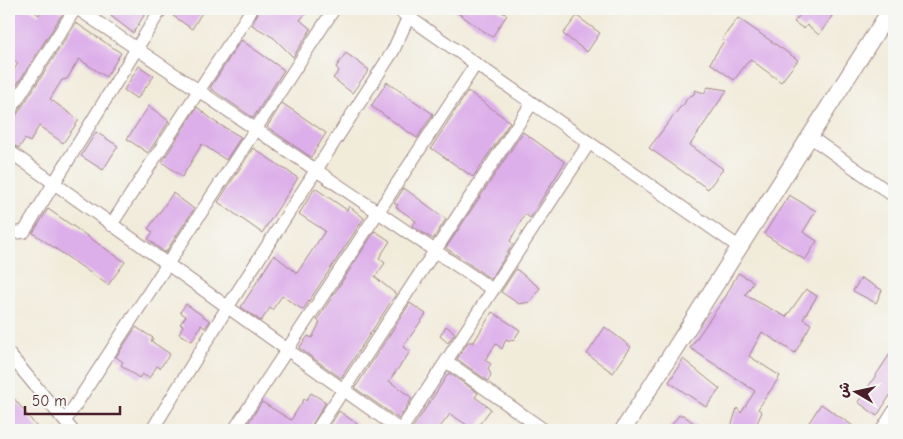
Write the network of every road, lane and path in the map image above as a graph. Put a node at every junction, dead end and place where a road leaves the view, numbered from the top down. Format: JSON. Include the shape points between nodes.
{"nodes":[{"id":1,"x":77,"y":9,"type":"edge"},
{"id":2,"x":161,"y":9,"type":"edge"},
{"id":3,"x":252,"y":9,"type":"edge"},
{"id":4,"x":334,"y":9,"type":"edge"},
{"id":5,"x":406,"y":11,"type":"edge"},
{"id":6,"x":890,"y":16,"type":"edge"},
{"id":7,"x":137,"y":48,"type":"junction"},
{"id":8,"x":476,"y":64,"type":"junction"},
{"id":9,"x":199,"y":91,"type":"junction"},
{"id":10,"x":532,"y":103,"type":"junction"},
{"id":11,"x":9,"y":112,"type":"edge"},
{"id":12,"x":256,"y":129,"type":"junction"},
{"id":13,"x":809,"y":136,"type":"junction"},
{"id":14,"x":589,"y":143,"type":"junction"},
{"id":15,"x":9,"y":151,"type":"edge"},
{"id":16,"x":317,"y":170,"type":"junction"},
{"id":17,"x":54,"y":184,"type":"junction"},
{"id":18,"x":894,"y":196,"type":"edge"},
{"id":19,"x":378,"y":212,"type":"junction"},
{"id":20,"x":111,"y":225,"type":"junction"},
{"id":21,"x":9,"y":233,"type":"edge"},
{"id":22,"x":738,"y":247,"type":"junction"},
{"id":23,"x":434,"y":250,"type":"junction"},
{"id":24,"x":167,"y":264,"type":"junction"},
{"id":25,"x":493,"y":290,"type":"junction"},
{"id":26,"x":227,"y":308,"type":"junction"},
{"id":27,"x":287,"y":350,"type":"junction"},
{"id":28,"x":9,"y":354,"type":"edge"},
{"id":29,"x":446,"y":361,"type":"junction"},
{"id":30,"x":343,"y":390,"type":"junction"},
{"id":31,"x":894,"y":411,"type":"edge"},
{"id":32,"x":68,"y":426,"type":"edge"},
{"id":33,"x":152,"y":430,"type":"edge"},
{"id":34,"x":234,"y":430,"type":"edge"},
{"id":35,"x":317,"y":430,"type":"edge"},
{"id":36,"x":400,"y":430,"type":"edge"},
{"id":37,"x":544,"y":430,"type":"edge"},
{"id":38,"x":623,"y":430,"type":"edge"},
{"id":39,"x":882,"y":430,"type":"edge"}],
"edges":[{"from":1,"to":7,"type":"street"},
{"from":1,"to":11,"type":"street"},
{"from":2,"to":7,"type":"street"},
{"from":3,"to":9,"type":"street"},
{"from":4,"to":12,"type":"street"},
{"from":5,"to":8,"type":"street"},
{"from":5,"to":16,"type":"street","via":[[393,51]]},
{"from":6,"to":13,"type":"street"},
{"from":7,"to":9,"type":"street"},
{"from":7,"to":17,"type":"street"},
{"from":8,"to":10,"type":"street"},
{"from":8,"to":19,"type":"street"},
{"from":9,"to":12,"type":"street"},
{"from":9,"to":20,"type":"street"},
{"from":10,"to":14,"type":"street"},
{"from":10,"to":23,"type":"street"},
{"from":12,"to":16,"type":"street"},
{"from":12,"to":24,"type":"street"},
{"from":13,"to":18,"type":"street"},
{"from":13,"to":22,"type":"street"},
{"from":14,"to":22,"type":"street"},
{"from":14,"to":25,"type":"street"},
{"from":15,"to":17,"type":"street"},
{"from":16,"to":19,"type":"street"},
{"from":16,"to":26,"type":"street"},
{"from":17,"to":20,"type":"street"},
{"from":17,"to":21,"type":"street","via":[[24,232]]},
{"from":19,"to":23,"type":"street"},
{"from":19,"to":27,"type":"street"},
{"from":20,"to":24,"type":"street"},
{"from":22,"to":38,"type":"street"},
{"from":23,"to":25,"type":"street"},
{"from":23,"to":30,"type":"street"},
{"from":24,"to":26,"type":"street"},
{"from":24,"to":32,"type":"street"},
{"from":25,"to":29,"type":"street"},
{"from":26,"to":27,"type":"street"},
{"from":26,"to":33,"type":"street"},
{"from":27,"to":30,"type":"street"},
{"from":27,"to":34,"type":"street"},
{"from":28,"to":32,"type":"street"},
{"from":29,"to":36,"type":"street"},
{"from":29,"to":37,"type":"street"},
{"from":30,"to":35,"type":"street"},
{"from":30,"to":36,"type":"street"},
{"from":31,"to":39,"type":"street"}]}
